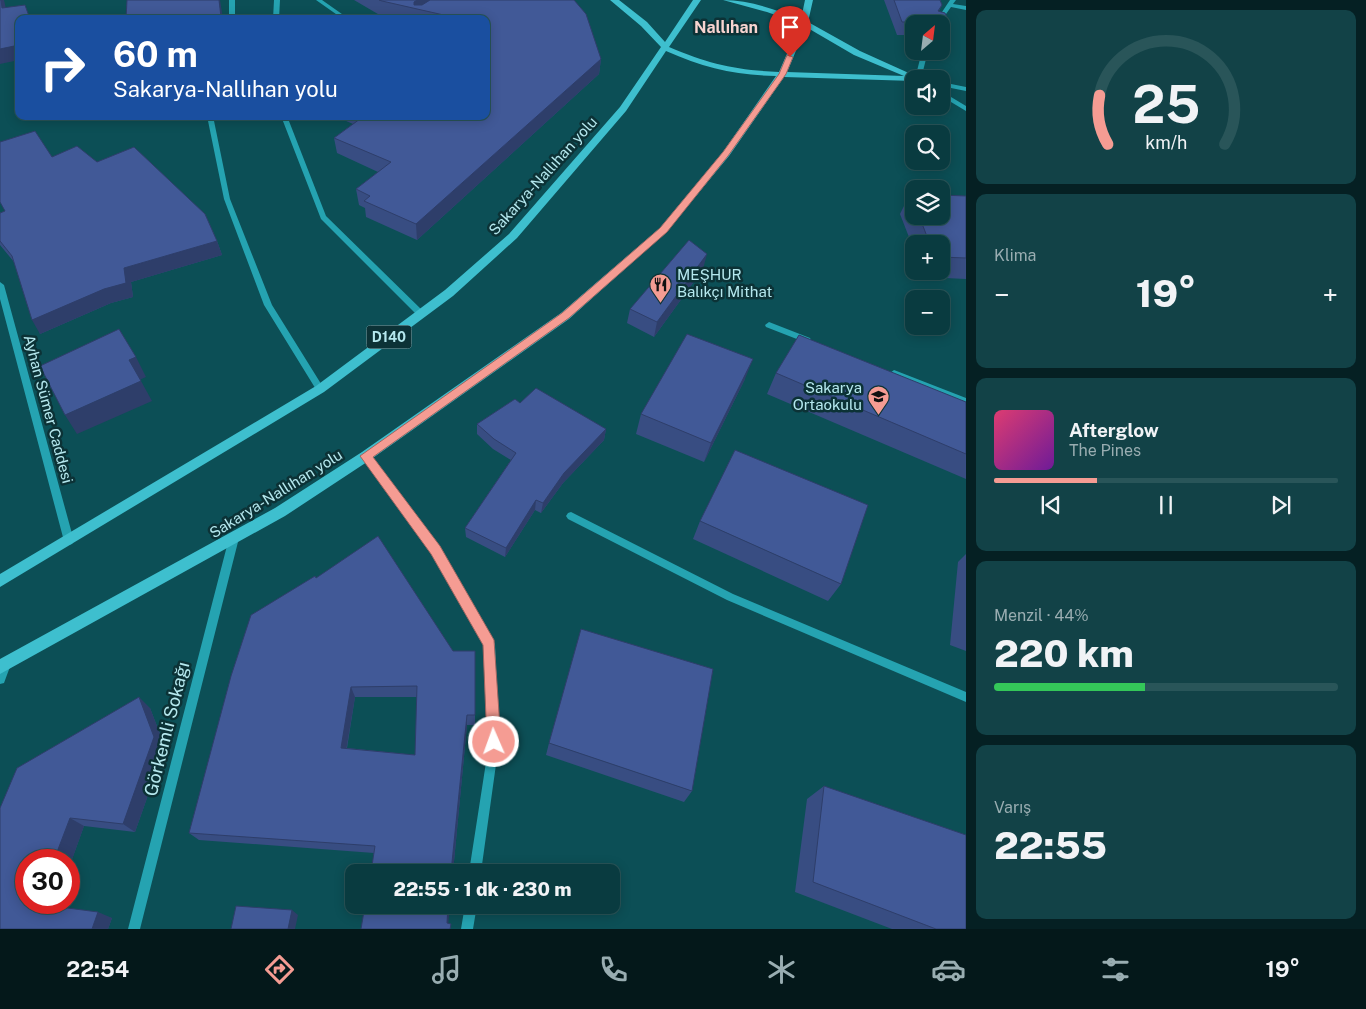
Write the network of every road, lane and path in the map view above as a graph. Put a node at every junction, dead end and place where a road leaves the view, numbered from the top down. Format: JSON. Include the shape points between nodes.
{"nodes":[{"id":1,"x":232,"y":0,"type":"edge"},
{"id":2,"x":277,"y":0,"type":"edge"},
{"id":3,"x":319,"y":0,"type":"edge"},
{"id":4,"x":614,"y":0,"type":"edge"},
{"id":5,"x":697,"y":0,"type":"edge"},
{"id":6,"x":727,"y":0,"type":"edge"},
{"id":7,"x":809,"y":0,"type":"edge"},
{"id":8,"x":951,"y":2,"type":"edge"},
{"id":9,"x":966,"y":8,"type":"edge"},
{"id":10,"x":232,"y":15,"type":"edge"},
{"id":11,"x":276,"y":15,"type":"edge"},
{"id":12,"x":341,"y":15,"type":"edge"},
{"id":13,"x":942,"y":15,"type":"edge"},
{"id":14,"x":804,"y":23,"type":"junction"},
{"id":15,"x":666,"y":48,"type":"junction"},
{"id":16,"x":905,"y":73,"type":"edge"},
{"id":17,"x":782,"y":74,"type":"junction"},
{"id":18,"x":905,"y":79,"type":"edge"},
{"id":19,"x":950,"y":86,"type":"edge"},
{"id":20,"x":966,"y":89,"type":"edge"},
{"id":21,"x":950,"y":99,"type":"edge"},
{"id":22,"x":966,"y":109,"type":"edge"},
{"id":23,"x":211,"y":120,"type":"edge"},
{"id":24,"x":286,"y":120,"type":"edge"},
{"id":25,"x":0,"y":285,"type":"edge"},
{"id":26,"x":421,"y":314,"type":"junction"},
{"id":27,"x":769,"y":325,"type":"dead end"},
{"id":28,"x":814,"y":342,"type":"edge"},
{"id":29,"x":885,"y":370,"type":"edge"},
{"id":30,"x":320,"y":389,"type":"junction"},
{"id":31,"x":966,"y":401,"type":"edge"},
{"id":32,"x":366,"y":456,"type":"junction"},
{"id":33,"x":571,"y":516,"type":"dead end"},
{"id":34,"x":234,"y":538,"type":"junction"},
{"id":35,"x":69,"y":541,"type":"junction"},
{"id":36,"x":0,"y":581,"type":"edge"},
{"id":37,"x":3,"y":665,"type":"edge"},
{"id":38,"x":0,"y":679,"type":"edge"},
{"id":39,"x":966,"y":697,"type":"edge"},
{"id":40,"x":476,"y":864,"type":"edge"},
{"id":41,"x":470,"y":914,"type":"edge"},
{"id":42,"x":134,"y":929,"type":"edge"},
{"id":43,"x":467,"y":929,"type":"edge"}],
"edges":[{"from":1,"to":10,"type":"street"},
{"from":2,"to":11,"type":"street"},
{"from":3,"to":12,"type":"street"},
{"from":4,"to":15,"type":"main road","via":[[644,24]]},
{"from":5,"to":15,"type":"main road","name":"Sakarya-Nallıhan yolu","number":"D140"},
{"from":6,"to":14,"type":"main road"},
{"from":7,"to":14,"type":"main road","name":"Sakarya-Nallıhan yolu"},
{"from":8,"to":9,"type":"street"},
{"from":8,"to":13,"type":"street"},
{"from":14,"to":16,"type":"main road","via":[[857,53]]},
{"from":14,"to":17,"type":"main road","name":"Sakarya-Nallıhan yolu"},
{"from":15,"to":17,"type":"main road","via":[[722,69],[746,74]]},
{"from":15,"to":26,"type":"main road","name":"Sakarya-Nallıhan yolu","number":"D140","via":[[623,109],[513,236]]},
{"from":17,"to":18,"type":"main road"},
{"from":17,"to":32,"type":"main road","name":"Sakarya-Nallıhan yolu","via":[[726,154],[664,230],[565,316]]},
{"from":19,"to":20,"type":"street"},
{"from":21,"to":22,"type":"street"},
{"from":23,"to":30,"type":"street","via":[[227,199],[268,305]]},
{"from":24,"to":26,"type":"street","via":[[323,217]]},
{"from":25,"to":35,"type":"street","name":"Ayhan Sümer Caddesi"},
{"from":26,"to":30,"type":"main road","name":"Sakarya-Nallıhan yolu","number":"D140"},
{"from":27,"to":28,"type":"street"},
{"from":29,"to":31,"type":"street"},
{"from":30,"to":35,"type":"main road","name":"Sakarya-Nallıhan yolu","number":"D140"},
{"from":32,"to":34,"type":"main road","name":"Sakarya-Nallıhan yolu"},
{"from":32,"to":40,"type":"street","via":[[436,550],[490,644],[494,742]]},
{"from":33,"to":39,"type":"street","via":[[730,597]]},
{"from":34,"to":37,"type":"main road","name":"Sakarya-Nallıhan yolu"},
{"from":34,"to":42,"type":"street","name":"Görkemli Sokağı"},
{"from":35,"to":36,"type":"main road","name":"Sakarya-Nallıhan yolu","number":"D140"},
{"from":37,"to":38,"type":"street"},
{"from":41,"to":43,"type":"street"}]}
